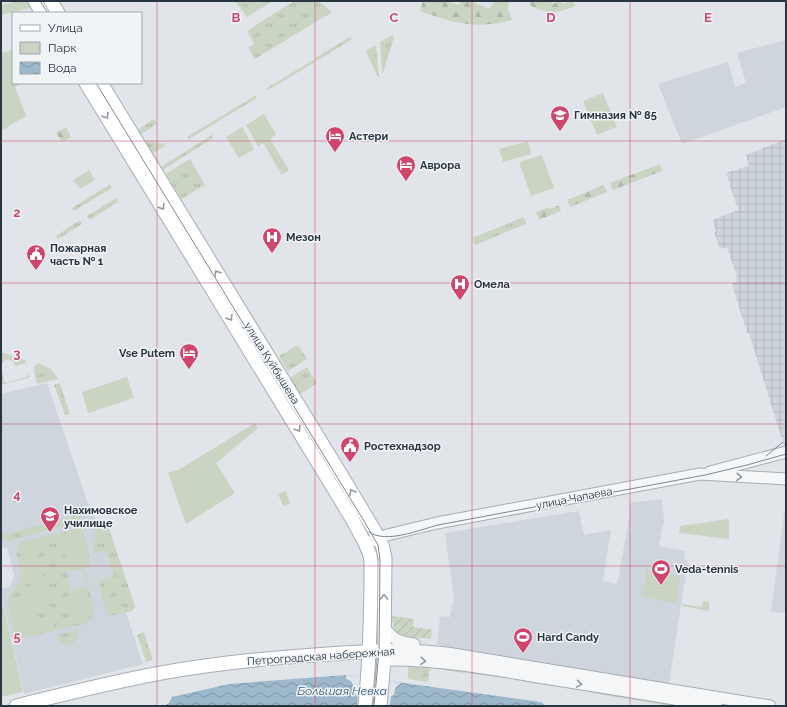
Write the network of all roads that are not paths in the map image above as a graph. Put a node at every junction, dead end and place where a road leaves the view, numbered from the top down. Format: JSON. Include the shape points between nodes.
{"nodes":[{"id":1,"x":35,"y":1,"type":"edge"},
{"id":2,"x":51,"y":1,"type":"edge"},
{"id":3,"x":41,"y":12,"type":"edge"},
{"id":4,"x":57,"y":12,"type":"edge"},
{"id":5,"x":87,"y":84,"type":"edge"},
{"id":6,"x":102,"y":84,"type":"edge"},
{"id":7,"x":786,"y":452,"type":"edge"},
{"id":8,"x":700,"y":474,"type":"junction"},
{"id":9,"x":786,"y":479,"type":"edge"},
{"id":10,"x":379,"y":538,"type":"junction"},
{"id":11,"x":365,"y":543,"type":"junction"},
{"id":12,"x":384,"y":627,"type":"junction"},
{"id":13,"x":424,"y":650,"type":"junction"},
{"id":14,"x":370,"y":655,"type":"junction"},
{"id":15,"x":384,"y":655,"type":"junction"},
{"id":16,"x":16,"y":706,"type":"edge"},
{"id":17,"x":52,"y":706,"type":"edge"},
{"id":18,"x":365,"y":706,"type":"edge"},
{"id":19,"x":380,"y":706,"type":"edge"},
{"id":20,"x":716,"y":706,"type":"edge"},
{"id":21,"x":770,"y":706,"type":"edge"}],
"edges":[{"from":1,"to":3,"type":"main road"},
{"from":2,"to":4,"type":"main road"},
{"from":5,"to":11,"type":"main road","name":"улица Куйбышева","one_way":true},
{"from":10,"to":6,"type":"main road","name":"улица Куйбышева","one_way":true},
{"from":7,"to":8,"type":"street"},
{"from":8,"to":9,"type":"street","name":"улица Чапаева","one_way":true},
{"from":8,"to":10,"type":"street","name":"улица Чапаева","via":[[437,523]]},
{"from":10,"to":11,"type":"street","name":"улица Чапаева"},
{"from":12,"to":10,"type":"main road","name":"улица Куйбышева","one_way":true,"via":[[385,558]]},
{"from":11,"to":14,"type":"main road","name":"улица Куйбышева","via":[[371,563]]},
{"from":12,"to":13,"type":"street","via":[[397,641],[420,645]]},
{"from":12,"to":15,"type":"main road","name":"улица Куйбышева"},
{"from":13,"to":15,"type":"street","name":"Петроградская набережная"},
{"from":13,"to":21,"type":"street","name":"Петроградская набережная"},
{"from":14,"to":15,"type":"main road","name":"Петроградская набережная"},
{"from":14,"to":16,"type":"main road","name":"Петроградская набережная","via":[[295,656],[199,667],[124,680]]},
{"from":14,"to":17,"type":"main road","name":"Петроградская набережная","via":[[356,659],[223,672],[126,688]]},
{"from":14,"to":18,"type":"main road","name":"улица Куйбышева"},
{"from":15,"to":19,"type":"main road","name":"улица Куйбышева"},
{"from":15,"to":20,"type":"street","name":"Петроградская набережная","one_way":true,"via":[[490,669]]}]}
